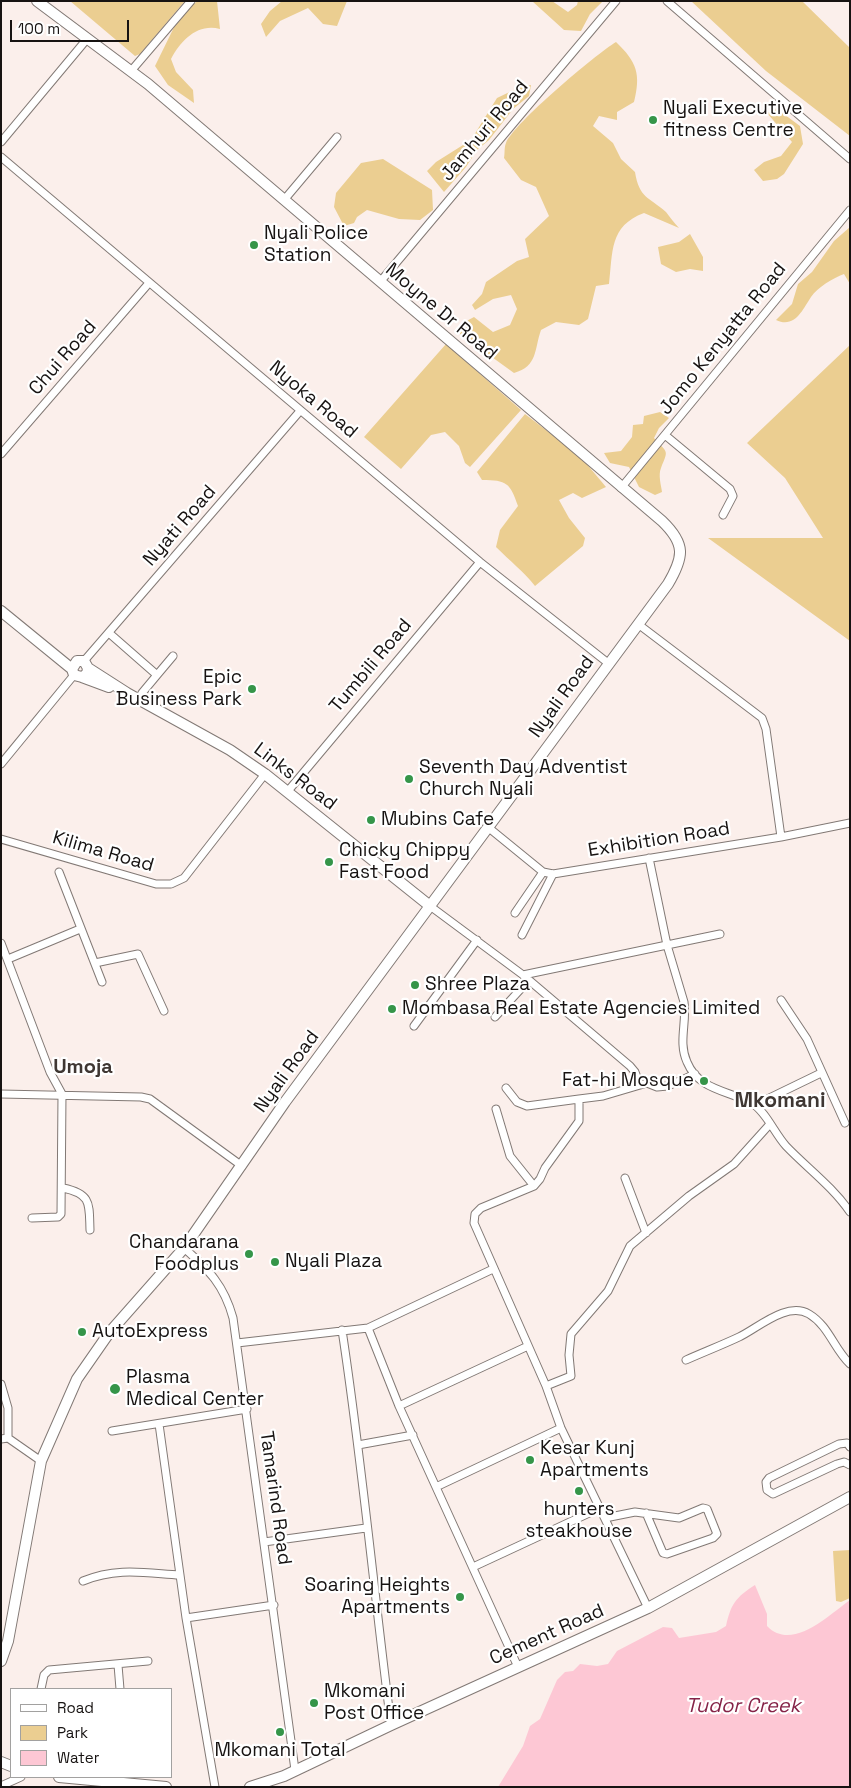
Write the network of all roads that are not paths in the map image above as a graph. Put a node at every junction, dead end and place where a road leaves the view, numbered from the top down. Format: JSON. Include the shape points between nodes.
{"nodes":[{"id":1,"x":37,"y":1,"type":"edge"},
{"id":2,"x":190,"y":1,"type":"edge"},
{"id":3,"x":616,"y":1,"type":"edge"},
{"id":4,"x":667,"y":1,"type":"edge"},
{"id":5,"x":86,"y":39,"type":"junction"},
{"id":6,"x":131,"y":70,"type":"junction"},
{"id":7,"x":337,"y":136,"type":"dead end"},
{"id":8,"x":1,"y":142,"type":"edge"},
{"id":9,"x":1,"y":157,"type":"edge"},
{"id":10,"x":850,"y":159,"type":"edge"},
{"id":11,"x":284,"y":200,"type":"junction"},
{"id":12,"x":850,"y":210,"type":"edge"},
{"id":13,"x":380,"y":282,"type":"junction"},
{"id":14,"x":148,"y":283,"type":"junction"},
{"id":15,"x":300,"y":411,"type":"junction"},
{"id":16,"x":665,"y":435,"type":"junction"},
{"id":17,"x":1,"y":454,"type":"edge"},
{"id":18,"x":621,"y":488,"type":"junction"},
{"id":19,"x":723,"y":515,"type":"dead end"},
{"id":20,"x":679,"y":541,"type":"joint"},
{"id":21,"x":480,"y":562,"type":"junction"},
{"id":22,"x":1,"y":611,"type":"edge"},
{"id":23,"x":638,"y":624,"type":"junction"},
{"id":24,"x":109,"y":633,"type":"junction"},
{"id":25,"x":173,"y":656,"type":"dead end"},
{"id":26,"x":608,"y":663,"type":"junction"},
{"id":27,"x":79,"y":669,"type":"junction"},
{"id":28,"x":157,"y":676,"type":"junction"},
{"id":29,"x":142,"y":693,"type":"dead end"},
{"id":30,"x":1,"y":764,"type":"edge"},
{"id":31,"x":265,"y":774,"type":"junction"},
{"id":32,"x":288,"y":791,"type":"junction"},
{"id":33,"x":850,"y":823,"type":"edge"},
{"id":34,"x":488,"y":828,"type":"junction"},
{"id":35,"x":780,"y":837,"type":"junction"},
{"id":36,"x":1,"y":839,"type":"edge"},
{"id":37,"x":649,"y":858,"type":"junction"},
{"id":38,"x":59,"y":872,"type":"dead end"},
{"id":39,"x":543,"y":872,"type":"junction"},
{"id":40,"x":553,"y":874,"type":"junction"},
{"id":41,"x":430,"y":906,"type":"junction"},
{"id":42,"x":515,"y":913,"type":"dead end"},
{"id":43,"x":80,"y":929,"type":"junction"},
{"id":44,"x":720,"y":934,"type":"dead end"},
{"id":45,"x":522,"y":935,"type":"dead end"},
{"id":46,"x":477,"y":940,"type":"junction"},
{"id":47,"x":1,"y":943,"type":"edge"},
{"id":48,"x":667,"y":945,"type":"junction"},
{"id":49,"x":8,"y":960,"type":"junction"},
{"id":50,"x":95,"y":964,"type":"junction"},
{"id":51,"x":526,"y":978,"type":"junction"},
{"id":52,"x":102,"y":982,"type":"dead end"},
{"id":53,"x":781,"y":1000,"type":"dead end"},
{"id":54,"x":164,"y":1011,"type":"dead end"},
{"id":55,"x":495,"y":1017,"type":"dead end"},
{"id":56,"x":414,"y":1026,"type":"dead end"},
{"id":57,"x":821,"y":1073,"type":"junction"},
{"id":58,"x":696,"y":1074,"type":"junction"},
{"id":59,"x":640,"y":1085,"type":"junction"},
{"id":60,"x":506,"y":1088,"type":"dead end"},
{"id":61,"x":1,"y":1094,"type":"edge"},
{"id":62,"x":62,"y":1094,"type":"junction"},
{"id":63,"x":579,"y":1099,"type":"junction"},
{"id":64,"x":755,"y":1105,"type":"junction"},
{"id":65,"x":496,"y":1109,"type":"dead end"},
{"id":66,"x":844,"y":1123,"type":"dead end"},
{"id":67,"x":770,"y":1124,"type":"junction"},
{"id":68,"x":242,"y":1166,"type":"junction"},
{"id":69,"x":625,"y":1178,"type":"dead end"},
{"id":70,"x":534,"y":1186,"type":"junction"},
{"id":71,"x":63,"y":1188,"type":"junction"},
{"id":72,"x":850,"y":1212,"type":"edge"},
{"id":73,"x":32,"y":1218,"type":"dead end"},
{"id":74,"x":90,"y":1230,"type":"dead end"},
{"id":75,"x":646,"y":1233,"type":"junction"},
{"id":76,"x":184,"y":1248,"type":"junction"},
{"id":77,"x":493,"y":1269,"type":"junction"},
{"id":78,"x":368,"y":1328,"type":"junction"},
{"id":79,"x":342,"y":1330,"type":"junction"},
{"id":80,"x":238,"y":1343,"type":"junction"},
{"id":81,"x":528,"y":1346,"type":"junction"},
{"id":82,"x":686,"y":1360,"type":"dead end"},
{"id":83,"x":850,"y":1364,"type":"edge"},
{"id":84,"x":1,"y":1384,"type":"edge"},
{"id":85,"x":546,"y":1386,"type":"junction"},
{"id":86,"x":399,"y":1406,"type":"junction"},
{"id":87,"x":247,"y":1409,"type":"junction"},
{"id":88,"x":159,"y":1424,"type":"junction"},
{"id":89,"x":561,"y":1428,"type":"junction"},
{"id":90,"x":112,"y":1431,"type":"dead end"},
{"id":91,"x":413,"y":1435,"type":"junction"},
{"id":92,"x":5,"y":1439,"type":"edge"},
{"id":93,"x":849,"y":1444,"type":"edge"},
{"id":94,"x":358,"y":1445,"type":"junction"},
{"id":95,"x":41,"y":1461,"type":"junction"},
{"id":96,"x":848,"y":1461,"type":"edge"},
{"id":97,"x":436,"y":1487,"type":"junction"},
{"id":98,"x":850,"y":1497,"type":"edge"},
{"id":99,"x":600,"y":1508,"type":"junction"},
{"id":100,"x":646,"y":1512,"type":"junction"},
{"id":101,"x":605,"y":1518,"type":"junction"},
{"id":102,"x":366,"y":1528,"type":"junction"},
{"id":103,"x":264,"y":1542,"type":"junction"},
{"id":104,"x":473,"y":1567,"type":"junction"},
{"id":105,"x":180,"y":1575,"type":"junction"},
{"id":106,"x":83,"y":1581,"type":"dead end"},
{"id":107,"x":274,"y":1605,"type":"junction"},
{"id":108,"x":648,"y":1608,"type":"junction"},
{"id":109,"x":186,"y":1618,"type":"junction"},
{"id":110,"x":1,"y":1661,"type":"edge"},
{"id":111,"x":148,"y":1661,"type":"dead end"},
{"id":112,"x":118,"y":1665,"type":"junction"},
{"id":113,"x":518,"y":1667,"type":"junction"},
{"id":114,"x":41,"y":1688,"type":"edge"},
{"id":115,"x":120,"y":1688,"type":"edge"},
{"id":116,"x":391,"y":1725,"type":"junction"},
{"id":117,"x":295,"y":1770,"type":"junction"},
{"id":118,"x":19,"y":1778,"type":"edge"},
{"id":119,"x":70,"y":1778,"type":"edge"},
{"id":120,"x":1,"y":1786,"type":"edge"},
{"id":121,"x":166,"y":1787,"type":"edge"},
{"id":122,"x":215,"y":1787,"type":"edge"},
{"id":123,"x":250,"y":1787,"type":"edge"}],
"edges":[{"from":1,"to":5,"type":"main road","name":"Moyne Dr Road"},
{"from":2,"to":6,"type":"street"},
{"from":3,"to":13,"type":"street","name":"Jamhuri Road"},
{"from":4,"to":10,"type":"street"},
{"from":5,"to":6,"type":"main road","name":"Moyne Dr Road"},
{"from":5,"to":8,"type":"street"},
{"from":6,"to":11,"type":"main road","name":"Moyne Dr Road"},
{"from":7,"to":11,"type":"street"},
{"from":9,"to":14,"type":"street","name":"Nyoka Road"},
{"from":11,"to":13,"type":"main road","name":"Moyne Dr Road"},
{"from":12,"to":16,"type":"street","name":"Jomo Kenyatta Road"},
{"from":13,"to":18,"type":"main road","name":"Moyne Dr Road"},
{"from":14,"to":15,"type":"street","name":"Nyoka Road"},
{"from":14,"to":17,"type":"street","name":"Chui Road"},
{"from":15,"to":21,"type":"street","name":"Nyoka Road"},
{"from":15,"to":24,"type":"street","name":"Nyati Road"},
{"from":16,"to":18,"type":"street","name":"Jomo Kenyatta Road"},
{"from":16,"to":19,"type":"street","via":[[730,489],[733,496]]},
{"from":18,"to":20,"type":"main road","name":"Moyne Dr Road","via":[[662,520]]},
{"from":20,"to":23,"type":"main road","name":"Nyali Road","via":[[681,551],[676,572]]},
{"from":21,"to":26,"type":"street","name":"Nyoka Road"},
{"from":21,"to":32,"type":"street","name":"Tumbili Road"},
{"from":22,"to":27,"type":"main road","name":"Links Road","via":[[43,646]]},
{"from":23,"to":26,"type":"main road","name":"Nyali Road"},
{"from":23,"to":35,"type":"street","via":[[762,718]]},
{"from":24,"to":27,"type":"street","name":"Nyati Road"},
{"from":24,"to":28,"type":"street"},
{"from":25,"to":28,"type":"street"},
{"from":26,"to":34,"type":"main road","name":"Nyali Road"},
{"from":27,"to":30,"type":"street","name":"Nyati Road"},
{"from":27,"to":31,"type":"main road","name":"Links Road","via":[[230,750]]},
{"from":28,"to":29,"type":"street"},
{"from":31,"to":32,"type":"main road","name":"Links Road"},
{"from":31,"to":36,"type":"street","name":"Kilima Road","via":[[184,878],[171,884],[156,884]]},
{"from":32,"to":41,"type":"main road","name":"Links Road"},
{"from":33,"to":35,"type":"street","name":"Exhibition Road"},
{"from":34,"to":39,"type":"street","name":"Exhibition Road"},
{"from":34,"to":41,"type":"main road","name":"Nyali Road"},
{"from":35,"to":37,"type":"street","name":"Exhibition Road"},
{"from":37,"to":40,"type":"street","name":"Exhibition Road"},
{"from":37,"to":48,"type":"street"},
{"from":38,"to":43,"type":"street"},
{"from":39,"to":40,"type":"street","name":"Exhibition Road"},
{"from":39,"to":42,"type":"street"},
{"from":40,"to":45,"type":"street"},
{"from":41,"to":46,"type":"street"},
{"from":41,"to":68,"type":"main road","name":"Nyali Road","via":[[285,1102]]},
{"from":43,"to":49,"type":"street"},
{"from":43,"to":50,"type":"street"},
{"from":44,"to":48,"type":"street"},
{"from":46,"to":51,"type":"street"},
{"from":46,"to":56,"type":"street"},
{"from":47,"to":49,"type":"street"},
{"from":48,"to":51,"type":"street"},
{"from":48,"to":58,"type":"street","via":[[686,1012],[682,1040],[684,1054]]},
{"from":49,"to":62,"type":"street","via":[[50,1072]]},
{"from":50,"to":52,"type":"street"},
{"from":50,"to":54,"type":"street","via":[[138,954]]},
{"from":51,"to":55,"type":"street"},
{"from":51,"to":59,"type":"street","via":[[630,1066]]},
{"from":53,"to":57,"type":"street","via":[[807,1039]]},
{"from":57,"to":64,"type":"street"},
{"from":57,"to":66,"type":"street"},
{"from":58,"to":59,"type":"street","via":[[668,1086]]},
{"from":58,"to":64,"type":"street","via":[[709,1087]]},
{"from":59,"to":63,"type":"street"},
{"from":60,"to":63,"type":"street","via":[[517,1102],[527,1106]]},
{"from":61,"to":62,"type":"street"},
{"from":62,"to":68,"type":"street","via":[[150,1099]]},
{"from":62,"to":71,"type":"street"},
{"from":63,"to":70,"type":"street","via":[[579,1121]]},
{"from":64,"to":67,"type":"street"},
{"from":65,"to":70,"type":"street","via":[[510,1156]]},
{"from":67,"to":72,"type":"street","via":[[785,1145],[830,1187]]},
{"from":67,"to":75,"type":"street","via":[[734,1164]]},
{"from":68,"to":76,"type":"main road","name":"Nyali Road"},
{"from":69,"to":75,"type":"street"},
{"from":70,"to":77,"type":"street","via":[[475,1214],[474,1223]]},
{"from":71,"to":73,"type":"street","via":[[58,1217]]},
{"from":71,"to":74,"type":"street","via":[[86,1198]]},
{"from":75,"to":85,"type":"street","via":[[630,1246],[608,1291],[572,1334],[571,1376]]},
{"from":76,"to":80,"type":"street","name":"Tamarind Road","via":[[222,1288],[234,1318]]},
{"from":76,"to":95,"type":"main road","name":"Nyali Road","via":[[109,1333],[77,1379]]},
{"from":77,"to":78,"type":"street"},
{"from":77,"to":81,"type":"street"},
{"from":78,"to":79,"type":"street"},
{"from":78,"to":86,"type":"street"},
{"from":79,"to":80,"type":"street"},
{"from":79,"to":94,"type":"street"},
{"from":80,"to":87,"type":"street","name":"Tamarind Road"},
{"from":81,"to":85,"type":"street"},
{"from":81,"to":86,"type":"street"},
{"from":82,"to":83,"type":"street","via":[[793,1311],[808,1313],[821,1323]]},
{"from":84,"to":92,"type":"street","via":[[8,1408]]},
{"from":85,"to":89,"type":"street"},
{"from":86,"to":91,"type":"street"},
{"from":87,"to":88,"type":"street"},
{"from":87,"to":103,"type":"street","name":"Tamarind Road"},
{"from":88,"to":90,"type":"street"},
{"from":88,"to":105,"type":"street"},
{"from":89,"to":97,"type":"street"},
{"from":89,"to":99,"type":"street"},
{"from":91,"to":94,"type":"street"},
{"from":91,"to":97,"type":"street"},
{"from":92,"to":95,"type":"street"},
{"from":93,"to":96,"type":"street","via":[[839,1444],[769,1478],[767,1490],[773,1494]]},
{"from":94,"to":102,"type":"street"},
{"from":95,"to":110,"type":"main road","name":"Nyali Road","via":[[8,1641]]},
{"from":97,"to":104,"type":"street"},
{"from":98,"to":108,"type":"main road","name":"Cement Road"},
{"from":99,"to":101,"type":"street"},
{"from":99,"to":104,"type":"street"},
{"from":100,"to":100,"type":"street","via":[[679,1518],[707,1509],[717,1534],[663,1553]]},
{"from":100,"to":101,"type":"street"},
{"from":101,"to":108,"type":"street"},
{"from":102,"to":103,"type":"street"},
{"from":102,"to":116,"type":"street"},
{"from":103,"to":107,"type":"street","name":"Tamarind Road"},
{"from":104,"to":113,"type":"street"},
{"from":105,"to":106,"type":"street","via":[[118,1571]]},
{"from":105,"to":109,"type":"street"},
{"from":107,"to":109,"type":"street"},
{"from":107,"to":117,"type":"street","name":"Tamarind Road"},
{"from":108,"to":113,"type":"main road","name":"Cement Road"},
{"from":109,"to":122,"type":"street"},
{"from":111,"to":112,"type":"street"},
{"from":112,"to":114,"type":"street","via":[[49,1670],[44,1675]]},
{"from":112,"to":115,"type":"street"},
{"from":113,"to":116,"type":"main road","name":"Cement Road"},
{"from":116,"to":117,"type":"main road","name":"Cement Road"},
{"from":117,"to":123,"type":"main road","name":"Cement Road","via":[[273,1781]]},
{"from":118,"to":120,"type":"street"},
{"from":119,"to":121,"type":"main road"}]}
